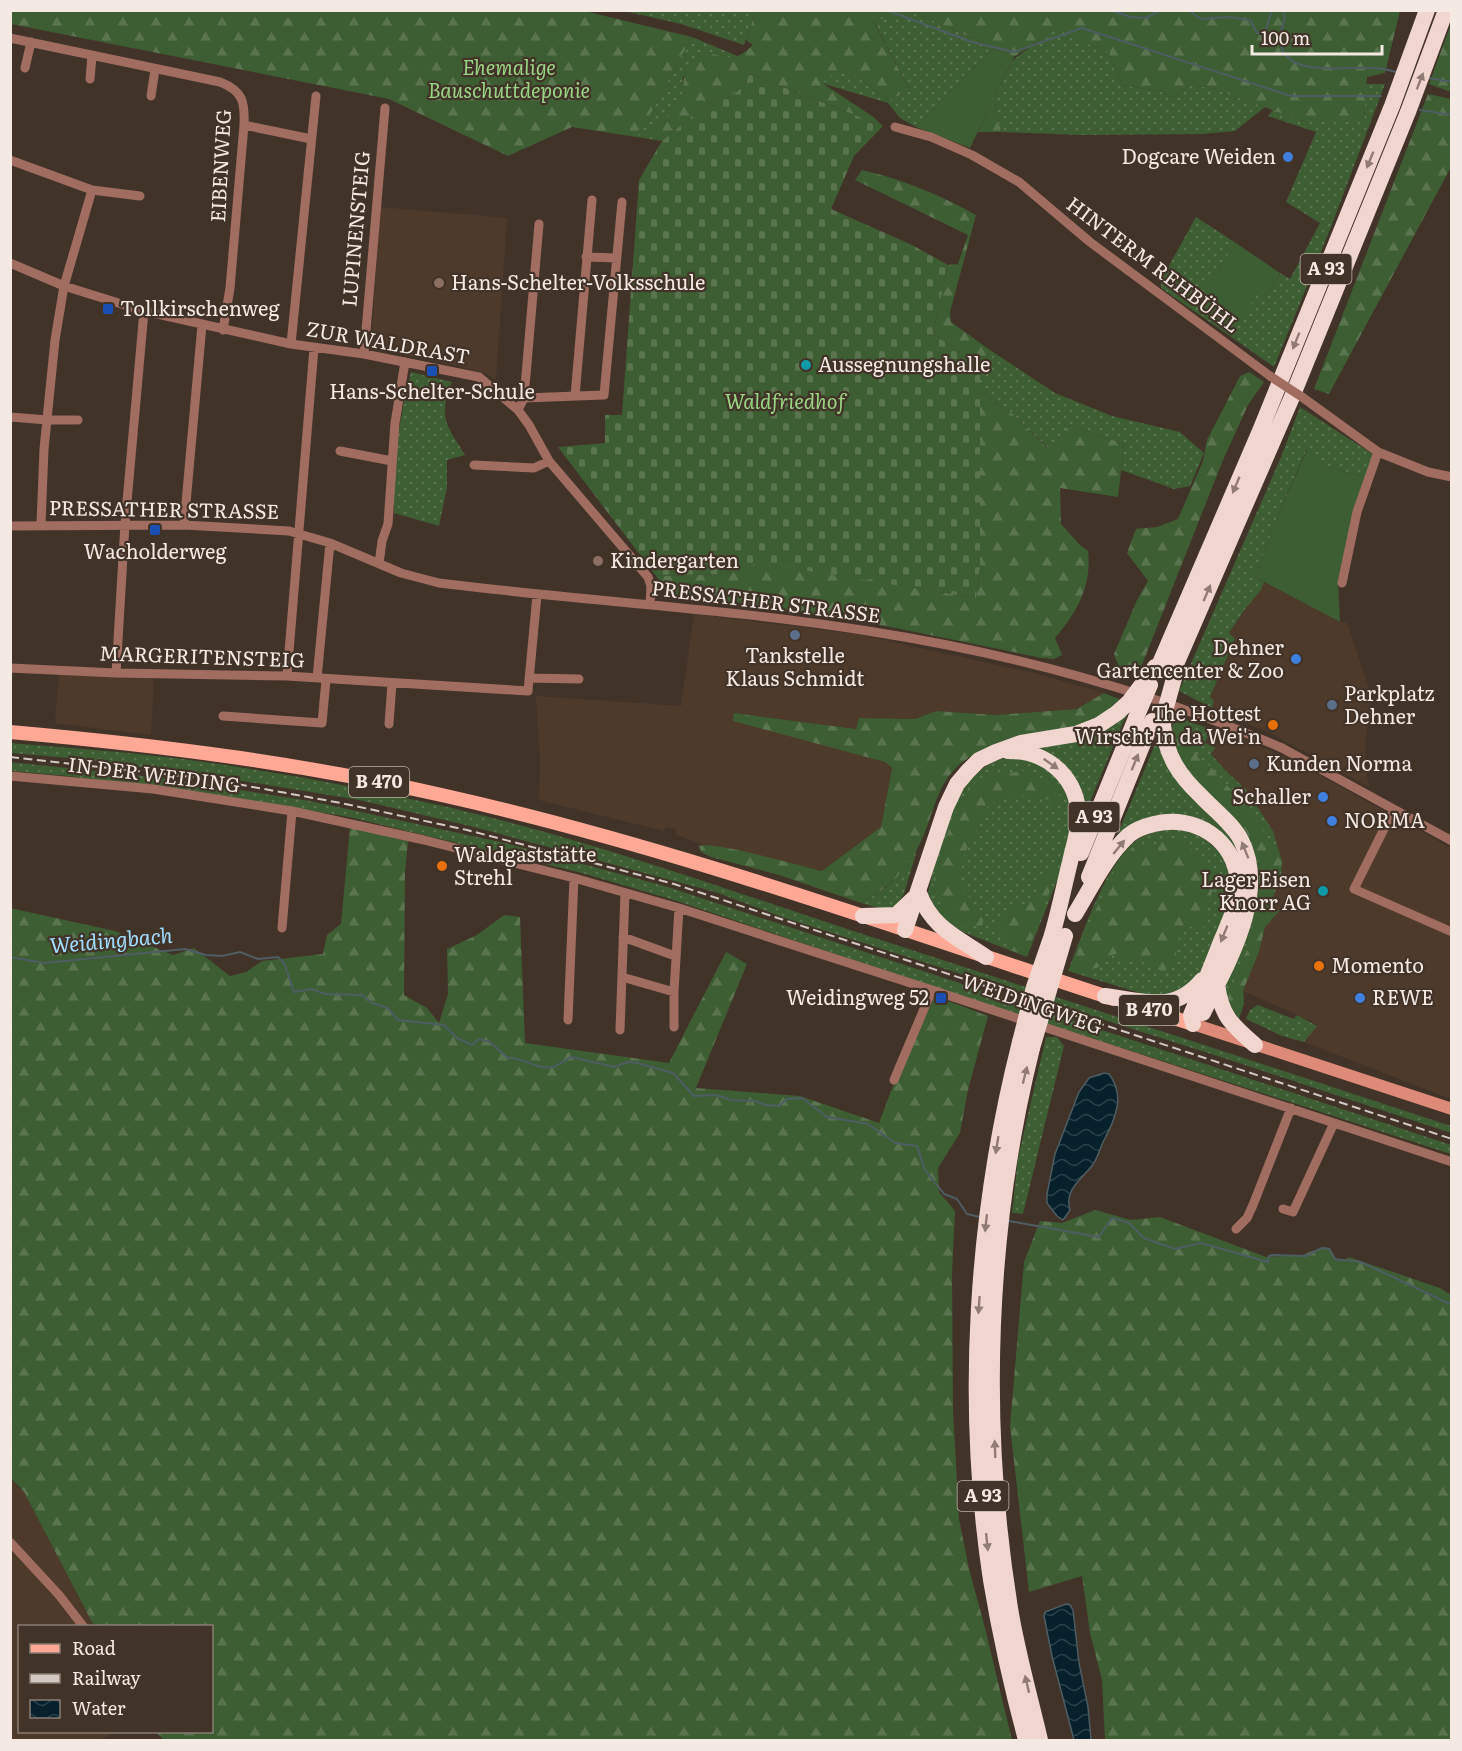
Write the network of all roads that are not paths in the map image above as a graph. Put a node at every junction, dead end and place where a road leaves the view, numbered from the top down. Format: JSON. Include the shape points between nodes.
{"nodes":[{"id":1,"x":1427,"y":10,"type":"edge"},
{"id":2,"x":1446,"y":10,"type":"edge"},
{"id":3,"x":10,"y":38,"type":"edge"},
{"id":4,"x":31,"y":42,"type":"junction"},
{"id":5,"x":92,"y":56,"type":"junction"},
{"id":6,"x":25,"y":68,"type":"dead end"},
{"id":7,"x":155,"y":69,"type":"junction"},
{"id":8,"x":90,"y":79,"type":"dead end"},
{"id":9,"x":152,"y":96,"type":"dead end"},
{"id":10,"x":316,"y":96,"type":"dead end"},
{"id":11,"x":385,"y":108,"type":"dead end"},
{"id":12,"x":244,"y":125,"type":"junction"},
{"id":13,"x":895,"y":127,"type":"dead end"},
{"id":14,"x":311,"y":139,"type":"junction"},
{"id":15,"x":10,"y":160,"type":"edge"},
{"id":16,"x":92,"y":190,"type":"junction"},
{"id":17,"x":140,"y":196,"type":"dead end"},
{"id":18,"x":592,"y":200,"type":"dead end"},
{"id":19,"x":622,"y":202,"type":"dead end"},
{"id":20,"x":539,"y":224,"type":"dead end"},
{"id":21,"x":586,"y":257,"type":"junction"},
{"id":22,"x":617,"y":258,"type":"junction"},
{"id":23,"x":10,"y":263,"type":"edge"},
{"id":24,"x":64,"y":286,"type":"junction"},
{"id":25,"x":144,"y":311,"type":"junction"},
{"id":26,"x":202,"y":325,"type":"junction"},
{"id":27,"x":223,"y":330,"type":"junction"},
{"id":28,"x":291,"y":344,"type":"junction"},
{"id":29,"x":314,"y":348,"type":"junction"},
{"id":30,"x":364,"y":354,"type":"junction"},
{"id":31,"x":405,"y":362,"type":"junction"},
{"id":32,"x":574,"y":396,"type":"junction"},
{"id":33,"x":524,"y":398,"type":"junction"},
{"id":34,"x":518,"y":410,"type":"junction"},
{"id":35,"x":10,"y":417,"type":"edge"},
{"id":36,"x":48,"y":420,"type":"junction"},
{"id":37,"x":78,"y":420,"type":"dead end"},
{"id":38,"x":340,"y":451,"type":"dead end"},
{"id":39,"x":1378,"y":452,"type":"junction"},
{"id":40,"x":392,"y":461,"type":"junction"},
{"id":41,"x":549,"y":461,"type":"junction"},
{"id":42,"x":474,"y":465,"type":"dead end"},
{"id":43,"x":1452,"y":477,"type":"edge"},
{"id":44,"x":41,"y":524,"type":"junction"},
{"id":45,"x":125,"y":524,"type":"junction"},
{"id":46,"x":184,"y":525,"type":"junction"},
{"id":47,"x":10,"y":526,"type":"edge"},
{"id":48,"x":300,"y":533,"type":"junction"},
{"id":49,"x":330,"y":543,"type":"junction"},
{"id":50,"x":379,"y":564,"type":"junction"},
{"id":51,"x":1342,"y":583,"type":"dead end"},
{"id":52,"x":537,"y":595,"type":"junction"},
{"id":53,"x":650,"y":605,"type":"junction"},
{"id":54,"x":1165,"y":667,"type":"junction"},
{"id":55,"x":10,"y":668,"type":"edge"},
{"id":56,"x":116,"y":673,"type":"junction"},
{"id":57,"x":287,"y":676,"type":"junction"},
{"id":58,"x":529,"y":678,"type":"junction"},
{"id":59,"x":322,"y":679,"type":"junction"},
{"id":60,"x":579,"y":679,"type":"dead end"},
{"id":61,"x":392,"y":683,"type":"junction"},
{"id":62,"x":223,"y":716,"type":"dead end"},
{"id":63,"x":1150,"y":721,"type":"junction"},
{"id":64,"x":389,"y":724,"type":"dead end"},
{"id":65,"x":10,"y":732,"type":"edge"},
{"id":66,"x":996,"y":752,"type":"junction"},
{"id":67,"x":10,"y":776,"type":"edge"},
{"id":68,"x":1393,"y":811,"type":"junction"},
{"id":69,"x":292,"y":812,"type":"junction"},
{"id":70,"x":1452,"y":841,"type":"edge"},
{"id":71,"x":472,"y":853,"type":"joint"},
{"id":72,"x":574,"y":878,"type":"junction"},
{"id":73,"x":625,"y":893,"type":"junction"},
{"id":74,"x":919,"y":893,"type":"junction"},
{"id":75,"x":679,"y":908,"type":"junction"},
{"id":76,"x":1075,"y":914,"type":"junction"},
{"id":77,"x":863,"y":916,"type":"junction"},
{"id":78,"x":1057,"y":917,"type":"junction"},
{"id":79,"x":282,"y":928,"type":"dead end"},
{"id":80,"x":905,"y":930,"type":"junction"},
{"id":81,"x":1452,"y":932,"type":"edge"},
{"id":82,"x":1059,"y":935,"type":"junction"},
{"id":83,"x":623,"y":937,"type":"junction"},
{"id":84,"x":675,"y":956,"type":"junction"},
{"id":85,"x":986,"y":957,"type":"junction"},
{"id":86,"x":622,"y":977,"type":"junction"},
{"id":87,"x":1213,"y":978,"type":"junction"},
{"id":88,"x":933,"y":990,"type":"junction"},
{"id":89,"x":674,"y":992,"type":"junction"},
{"id":90,"x":1105,"y":996,"type":"junction"},
{"id":91,"x":568,"y":1020,"type":"dead end"},
{"id":92,"x":1192,"y":1024,"type":"junction"},
{"id":93,"x":675,"y":1027,"type":"dead end"},
{"id":94,"x":620,"y":1030,"type":"dead end"},
{"id":95,"x":1255,"y":1045,"type":"junction"},
{"id":96,"x":894,"y":1080,"type":"dead end"},
{"id":97,"x":1291,"y":1108,"type":"junction"},
{"id":98,"x":1452,"y":1109,"type":"edge"},
{"id":99,"x":1334,"y":1123,"type":"junction"},
{"id":100,"x":1452,"y":1162,"type":"edge"},
{"id":101,"x":1283,"y":1209,"type":"dead end"},
{"id":102,"x":1236,"y":1229,"type":"dead end"},
{"id":103,"x":991,"y":1248,"type":"junction"},
{"id":104,"x":10,"y":1542,"type":"edge"},
{"id":105,"x":82,"y":1625,"type":"edge"},
{"id":106,"x":1026,"y":1740,"type":"edge"},
{"id":107,"x":1040,"y":1740,"type":"edge"}],
"edges":[{"from":1,"to":54,"type":"highway","number":"A 93","one_way":true,"via":[[1392,106]]},
{"from":54,"to":2,"type":"highway","number":"A 93","one_way":true,"via":[[1184,646],[1292,397]]},
{"from":3,"to":4,"type":"street","name":"EIBENWEG"},
{"from":4,"to":5,"type":"street","name":"EIBENWEG"},
{"from":4,"to":6,"type":"street"},
{"from":5,"to":7,"type":"street","name":"EIBENWEG"},
{"from":5,"to":8,"type":"street"},
{"from":7,"to":9,"type":"street"},
{"from":7,"to":12,"type":"street","name":"EIBENWEG","via":[[232,87],[242,101]]},
{"from":10,"to":14,"type":"street"},
{"from":11,"to":30,"type":"street","name":"LUPINENSTEIG"},
{"from":12,"to":14,"type":"street"},
{"from":12,"to":27,"type":"street","name":"EIBENWEG","via":[[231,288]]},
{"from":13,"to":39,"type":"street","name":"HINTERM REHBÜHL","bridge":true,"via":[[941,141],[1019,182],[1108,256]]},
{"from":14,"to":28,"type":"street"},
{"from":15,"to":16,"type":"street"},
{"from":16,"to":17,"type":"street"},
{"from":16,"to":24,"type":"street"},
{"from":18,"to":21,"type":"street"},
{"from":19,"to":22,"type":"street"},
{"from":20,"to":33,"type":"street"},
{"from":21,"to":22,"type":"street"},
{"from":21,"to":32,"type":"street"},
{"from":22,"to":32,"type":"street","via":[[604,395]]},
{"from":23,"to":24,"type":"street","name":"ZUR WALDRAST"},
{"from":24,"to":25,"type":"street","name":"ZUR WALDRAST"},
{"from":24,"to":36,"type":"street"},
{"from":25,"to":26,"type":"street","name":"ZUR WALDRAST"},
{"from":25,"to":45,"type":"street"},
{"from":26,"to":27,"type":"street","name":"ZUR WALDRAST"},
{"from":26,"to":46,"type":"street"},
{"from":27,"to":28,"type":"street","name":"ZUR WALDRAST"},
{"from":28,"to":29,"type":"street","name":"ZUR WALDRAST"},
{"from":29,"to":30,"type":"street","name":"ZUR WALDRAST"},
{"from":29,"to":48,"type":"street"},
{"from":30,"to":31,"type":"street","name":"ZUR WALDRAST"},
{"from":31,"to":34,"type":"street","name":"ZUR WALDRAST","via":[[479,377]]},
{"from":31,"to":40,"type":"street"},
{"from":32,"to":33,"type":"street"},
{"from":33,"to":34,"type":"street"},
{"from":34,"to":41,"type":"street","name":"ZUR WALDRAST"},
{"from":35,"to":36,"type":"street"},
{"from":36,"to":37,"type":"street"},
{"from":36,"to":44,"type":"street"},
{"from":38,"to":40,"type":"street"},
{"from":39,"to":43,"type":"street","name":"HINTERM REHBÜHL"},
{"from":39,"to":51,"type":"street","via":[[1357,512]]},
{"from":40,"to":50,"type":"street","via":[[388,524]]},
{"from":41,"to":42,"type":"street","via":[[534,468]]},
{"from":41,"to":53,"type":"street","name":"ZUR WALDRAST","via":[[648,577]]},
{"from":44,"to":45,"type":"street","name":"PRESSATHER STRASSE"},
{"from":44,"to":47,"type":"street","name":"PRESSATHER STRASSE"},
{"from":45,"to":46,"type":"street","name":"PRESSATHER STRASSE"},
{"from":45,"to":56,"type":"street"},
{"from":46,"to":48,"type":"street","name":"PRESSATHER STRASSE"},
{"from":48,"to":49,"type":"street","name":"PRESSATHER STRASSE"},
{"from":48,"to":57,"type":"street"},
{"from":49,"to":50,"type":"street","name":"PRESSATHER STRASSE"},
{"from":49,"to":59,"type":"street"},
{"from":50,"to":52,"type":"street","name":"PRESSATHER STRASSE","via":[[439,583]]},
{"from":52,"to":53,"type":"street","name":"PRESSATHER STRASSE"},
{"from":52,"to":58,"type":"street"},
{"from":53,"to":68,"type":"street","name":"PRESSATHER STRASSE","via":[[868,631],[1060,672],[1162,702],[1254,736],[1366,793]]},
{"from":54,"to":63,"type":"highway","number":"A 93","bridge":true},
{"from":54,"to":63,"type":"highway","bridge":true,"via":[[1165,711]]},
{"from":54,"to":66,"type":"highway","bridge":true,"via":[[1099,725]]},
{"from":55,"to":56,"type":"street","name":"MARGERITENSTEIG"},
{"from":56,"to":57,"type":"street","name":"MARGERITENSTEIG"},
{"from":57,"to":59,"type":"street","name":"MARGERITENSTEIG"},
{"from":58,"to":60,"type":"street"},
{"from":58,"to":61,"type":"street","name":"MARGERITENSTEIG","via":[[528,691]]},
{"from":59,"to":61,"type":"street","name":"MARGERITENSTEIG"},
{"from":59,"to":62,"type":"street","via":[[322,723]]},
{"from":61,"to":64,"type":"street"},
{"from":76,"to":63,"type":"highway","number":"A 93","one_way":true},
{"from":63,"to":78,"type":"highway","number":"A 93","via":[[1090,827]]},
{"from":87,"to":63,"type":"highway","one_way":true,"via":[[1246,916],[1251,870],[1240,838],[1182,778]]},
{"from":65,"to":77,"type":"main road","number":"B 470","via":[[237,757],[448,796],[663,854]]},
{"from":66,"to":74,"type":"highway","via":[[979,760],[957,784]]},
{"from":66,"to":78,"type":"highway","one_way":true,"via":[[1036,754],[1056,765],[1069,780],[1077,799],[1079,819]]},
{"from":67,"to":69,"type":"street","name":"IN DER WEIDING","via":[[153,789]]},
{"from":68,"to":70,"type":"street","name":"PRESSATHER STRASSE"},
{"from":68,"to":81,"type":"street","via":[[1354,889]]},
{"from":69,"to":71,"type":"street","name":"IN DER WEIDING"},
{"from":69,"to":79,"type":"street"},
{"from":71,"to":72,"type":"street","name":"WEIDINGWEG"},
{"from":72,"to":73,"type":"street","name":"WEIDINGWEG"},
{"from":72,"to":91,"type":"street"},
{"from":73,"to":75,"type":"street","name":"WEIDINGWEG"},
{"from":73,"to":83,"type":"street"},
{"from":74,"to":77,"type":"highway","via":[[896,915]]},
{"from":74,"to":80,"type":"highway"},
{"from":74,"to":85,"type":"highway","via":[[936,923]]},
{"from":75,"to":84,"type":"street"},
{"from":75,"to":88,"type":"street","name":"WEIDINGWEG"},
{"from":76,"to":82,"type":"highway","number":"A 93"},
{"from":76,"to":87,"type":"highway","one_way":true,"via":[[1131,833],[1165,821],[1201,826],[1229,852],[1238,884],[1236,905]]},
{"from":77,"to":80,"type":"main road","number":"B 470"},
{"from":78,"to":82,"type":"highway","number":"A 93"},
{"from":80,"to":85,"type":"main road","number":"B 470"},
{"from":82,"to":103,"type":"highway","number":"A 93","bridge":true,"via":[[1026,1045],[1022,1087],[996,1200]]},
{"from":83,"to":84,"type":"street"},
{"from":83,"to":86,"type":"street"},
{"from":84,"to":89,"type":"street"},
{"from":85,"to":90,"type":"main road","number":"B 470"},
{"from":86,"to":89,"type":"street"},
{"from":86,"to":94,"type":"street"},
{"from":87,"to":90,"type":"highway","via":[[1173,1001]]},
{"from":87,"to":92,"type":"highway","via":[[1200,1017]]},
{"from":87,"to":95,"type":"highway","via":[[1226,1017]]},
{"from":88,"to":96,"type":"street","name":"WEIDINGWEG"},
{"from":88,"to":97,"type":"street","name":"WEIDINGWEG"},
{"from":89,"to":93,"type":"street"},
{"from":90,"to":92,"type":"main road","number":"B 470"},
{"from":92,"to":95,"type":"main road"},
{"from":95,"to":98,"type":"main road"},
{"from":97,"to":99,"type":"street","name":"WEIDINGWEG"},
{"from":97,"to":102,"type":"street","via":[[1253,1205]]},
{"from":99,"to":100,"type":"street","name":"WEIDINGWEG"},
{"from":99,"to":101,"type":"street","via":[[1293,1212]]},
{"from":103,"to":106,"type":"highway","number":"A 93","one_way":true,"via":[[978,1336],[981,1472],[991,1579]]},
{"from":107,"to":103,"type":"highway","number":"A 93","one_way":true,"via":[[1010,1609],[995,1470]]},
{"from":104,"to":105,"type":"street"}]}
